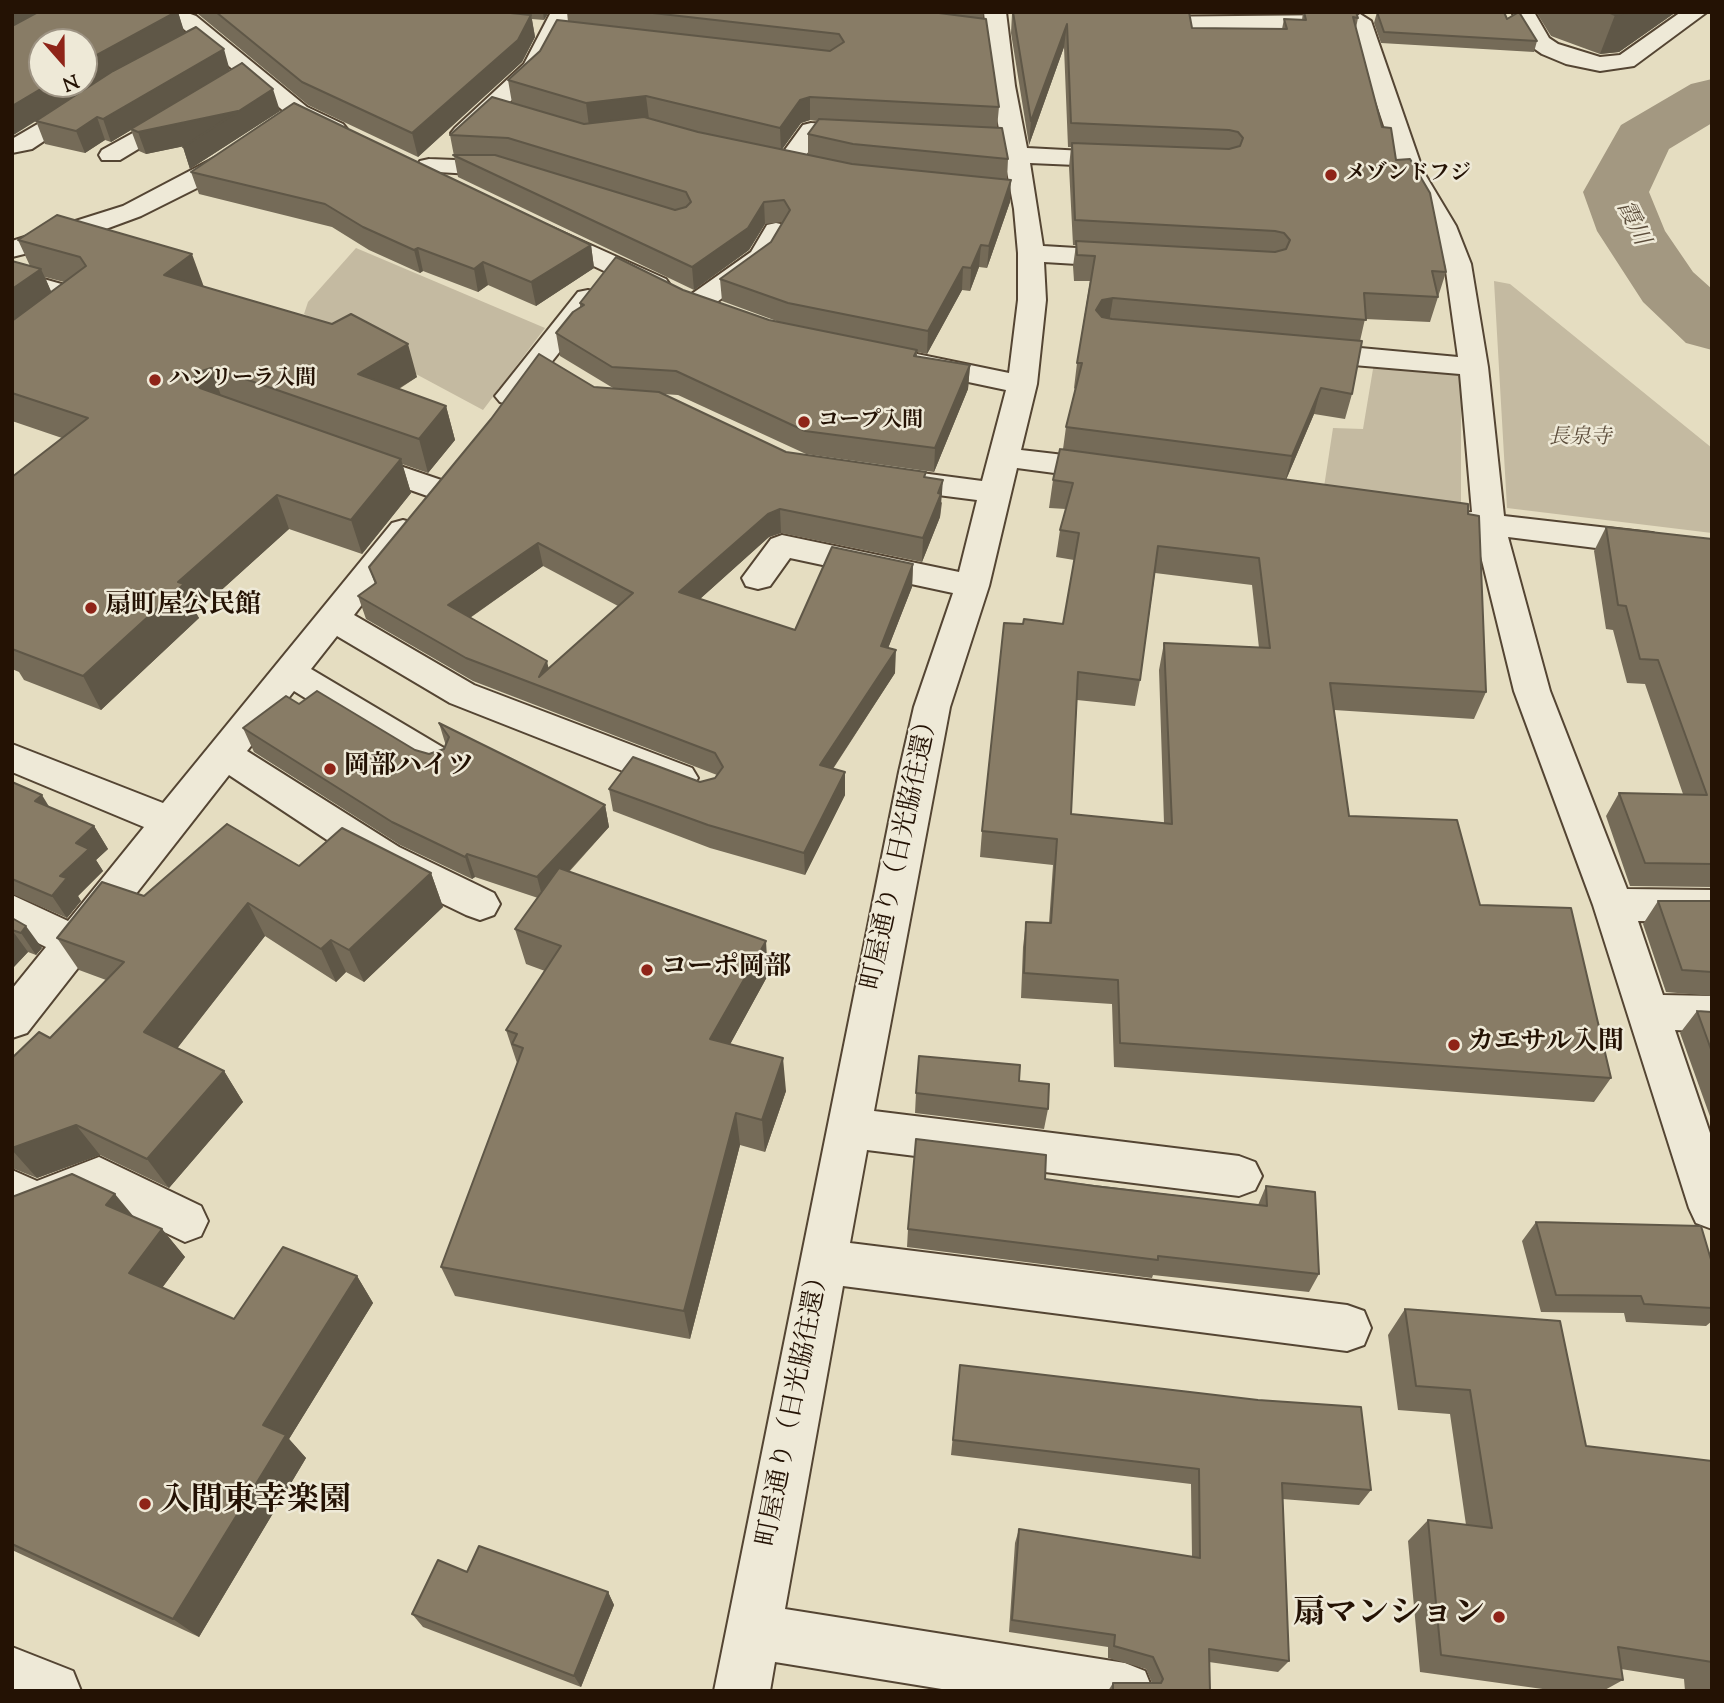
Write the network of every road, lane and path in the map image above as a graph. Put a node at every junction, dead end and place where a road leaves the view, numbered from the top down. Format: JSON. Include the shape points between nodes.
{"nodes":[{"id":1,"x":165,"y":12,"type":"edge"},
{"id":2,"x":1523,"y":12,"type":"edge"},
{"id":3,"x":1696,"y":12,"type":"edge"},
{"id":4,"x":1365,"y":17,"type":"edge"},
{"id":5,"x":1112,"y":23,"type":"edge"},
{"id":6,"x":557,"y":25,"type":"edge"},
{"id":7,"x":995,"y":25,"type":"edge"},
{"id":8,"x":528,"y":27,"type":"edge"},
{"id":9,"x":204,"y":35,"type":"junction"},
{"id":10,"x":581,"y":36,"type":"edge"},
{"id":11,"x":181,"y":48,"type":"edge"},
{"id":12,"x":247,"y":73,"type":"junction"},
{"id":13,"x":225,"y":87,"type":"edge"},
{"id":14,"x":102,"y":93,"type":"edge"},
{"id":15,"x":202,"y":100,"type":"edge"},
{"id":16,"x":494,"y":107,"type":"junction"},
{"id":17,"x":299,"y":112,"type":"junction"},
{"id":18,"x":517,"y":114,"type":"edge"},
{"id":19,"x":277,"y":127,"type":"edge"},
{"id":20,"x":874,"y":134,"type":"edge"},
{"id":21,"x":256,"y":141,"type":"edge"},
{"id":22,"x":360,"y":141,"type":"edge"},
{"id":23,"x":1007,"y":145,"type":"junction"},
{"id":24,"x":12,"y":146,"type":"edge"},
{"id":25,"x":111,"y":155,"type":"dead end"},
{"id":26,"x":763,"y":158,"type":"edge"},
{"id":27,"x":1146,"y":161,"type":"edge"},
{"id":28,"x":788,"y":163,"type":"junction"},
{"id":29,"x":420,"y":167,"type":"junction"},
{"id":30,"x":814,"y":169,"type":"edge"},
{"id":31,"x":526,"y":175,"type":"edge"},
{"id":32,"x":469,"y":194,"type":"edge"},
{"id":33,"x":529,"y":224,"type":"edge"},
{"id":34,"x":776,"y":231,"type":"edge"},
{"id":35,"x":12,"y":249,"type":"edge"},
{"id":36,"x":1031,"y":253,"type":"junction"},
{"id":37,"x":1158,"y":261,"type":"edge"},
{"id":38,"x":613,"y":266,"type":"junction"},
{"id":39,"x":12,"y":278,"type":"edge"},
{"id":40,"x":12,"y":350,"type":"edge"},
{"id":41,"x":1285,"y":350,"type":"edge"},
{"id":42,"x":895,"y":359,"type":"edge"},
{"id":43,"x":1474,"y":367,"type":"junction"},
{"id":44,"x":1021,"y":384,"type":"junction"},
{"id":45,"x":487,"y":424,"type":"edge"},
{"id":46,"x":336,"y":453,"type":"edge"},
{"id":47,"x":1005,"y":457,"type":"junction"},
{"id":48,"x":1135,"y":474,"type":"edge"},
{"id":49,"x":865,"y":475,"type":"edge"},
{"id":50,"x":996,"y":494,"type":"junction"},
{"id":51,"x":1434,"y":516,"type":"edge"},
{"id":52,"x":1489,"y":524,"type":"junction"},
{"id":53,"x":1685,"y":548,"type":"edge"},
{"id":54,"x":758,"y":578,"type":"dead end"},
{"id":55,"x":972,"y":586,"type":"junction"},
{"id":56,"x":333,"y":618,"type":"junction"},
{"id":57,"x":290,"y":673,"type":"junction"},
{"id":58,"x":225,"y":754,"type":"junction"},
{"id":59,"x":12,"y":757,"type":"edge"},
{"id":60,"x":436,"y":761,"type":"edge"},
{"id":61,"x":704,"y":788,"type":"edge"},
{"id":62,"x":171,"y":822,"type":"junction"},
{"id":63,"x":480,"y":904,"type":"dead end"},
{"id":64,"x":1613,"y":905,"type":"junction"},
{"id":65,"x":1712,"y":906,"type":"edge"},
{"id":66,"x":12,"y":911,"type":"edge"},
{"id":67,"x":75,"y":943,"type":"junction"},
{"id":68,"x":1648,"y":1012,"type":"junction"},
{"id":69,"x":1712,"y":1014,"type":"edge"},
{"id":70,"x":12,"y":1020,"type":"edge"},
{"id":71,"x":849,"y":1128,"type":"junction"},
{"id":72,"x":1239,"y":1176,"type":"dead end"},
{"id":73,"x":12,"y":1191,"type":"edge"},
{"id":74,"x":1712,"y":1208,"type":"edge"},
{"id":75,"x":185,"y":1221,"type":"dead end"},
{"id":76,"x":824,"y":1262,"type":"junction"},
{"id":77,"x":1347,"y":1328,"type":"dead end"},
{"id":78,"x":754,"y":1631,"type":"junction"},
{"id":79,"x":12,"y":1674,"type":"edge"},
{"id":80,"x":53,"y":1691,"type":"edge"},
{"id":81,"x":742,"y":1691,"type":"edge"},
{"id":82,"x":1125,"y":1691,"type":"edge"}],
"edges":[{"from":1,"to":9,"type":"street","via":[[188,21]]},
{"from":2,"to":3,"type":"street","via":[[1549,49],[1600,64],[1626,61]]},
{"from":4,"to":5,"type":"street","via":[[1288,25]]},
{"from":4,"to":43,"type":"street","via":[[1411,171],[1452,245]]},
{"from":6,"to":8,"type":"street"},
{"from":6,"to":10,"type":"street"},
{"from":6,"to":16,"type":"street","via":[[534,66]]},
{"from":7,"to":23,"type":"street","name":"町屋通り（日光脇往還）"},
{"from":9,"to":11,"type":"street"},
{"from":9,"to":12,"type":"street"},
{"from":12,"to":13,"type":"street"},
{"from":12,"to":17,"type":"street"},
{"from":14,"to":24,"type":"street","via":[[23,144]]},
{"from":15,"to":25,"type":"street"},
{"from":16,"to":18,"type":"street"},
{"from":16,"to":29,"type":"street"},
{"from":17,"to":19,"type":"street"},
{"from":17,"to":22,"type":"street"},
{"from":20,"to":28,"type":"street","via":[[811,130]]},
{"from":21,"to":35,"type":"street","via":[[212,171],[132,211]]},
{"from":23,"to":27,"type":"street"},
{"from":23,"to":36,"type":"street","name":"町屋通り（日光脇往還）","via":[[1012,191]]},
{"from":26,"to":28,"type":"street"},
{"from":28,"to":30,"type":"street"},
{"from":29,"to":31,"type":"street","via":[[502,167]]},
{"from":29,"to":32,"type":"street"},
{"from":33,"to":38,"type":"street"},
{"from":34,"to":38,"type":"street","via":[[761,257],[708,309]]},
{"from":36,"to":37,"type":"street"},
{"from":36,"to":44,"type":"street","name":"町屋通り（日光脇往還）","via":[[1032,300]]},
{"from":38,"to":45,"type":"street","via":[[551,367]]},
{"from":39,"to":40,"type":"street","via":[[83,299]]},
{"from":41,"to":43,"type":"street"},
{"from":42,"to":44,"type":"street"},
{"from":43,"to":52,"type":"street"},
{"from":44,"to":47,"type":"street","name":"町屋通り（日光脇往還）"},
{"from":46,"to":56,"type":"street","via":[[444,478]]},
{"from":47,"to":48,"type":"street"},
{"from":47,"to":50,"type":"street","name":"町屋通り（日光脇往還）"},
{"from":49,"to":50,"type":"street"},
{"from":50,"to":55,"type":"street","name":"町屋通り（日光脇往還）"},
{"from":51,"to":52,"type":"street"},
{"from":52,"to":53,"type":"street"},
{"from":52,"to":64,"type":"street","via":[[1532,691]]},
{"from":54,"to":55,"type":"street","via":[[782,546]]},
{"from":55,"to":71,"type":"street","name":"町屋通り（日光脇往還）","via":[[932,707],[917,772]]},
{"from":56,"to":57,"type":"street"},
{"from":56,"to":61,"type":"street","via":[[462,694]]},
{"from":57,"to":58,"type":"street"},
{"from":57,"to":60,"type":"street"},
{"from":58,"to":62,"type":"street"},
{"from":58,"to":63,"type":"street","via":[[385,858]]},
{"from":59,"to":62,"type":"street"},
{"from":62,"to":67,"type":"street"},
{"from":64,"to":65,"type":"street"},
{"from":64,"to":68,"type":"street"},
{"from":66,"to":67,"type":"street"},
{"from":67,"to":70,"type":"street"},
{"from":68,"to":69,"type":"street"},
{"from":68,"to":74,"type":"street"},
{"from":71,"to":72,"type":"street"},
{"from":71,"to":76,"type":"street","name":"町屋通り（日光脇往還）"},
{"from":73,"to":75,"type":"street","via":[[35,1203],[99,1178]]},
{"from":76,"to":77,"type":"street"},
{"from":76,"to":78,"type":"street","name":"町屋通り（日光脇往還）"},
{"from":78,"to":81,"type":"street","name":"町屋通り（日光脇往還）"},
{"from":78,"to":82,"type":"street"},
{"from":79,"to":80,"type":"street"}]}
